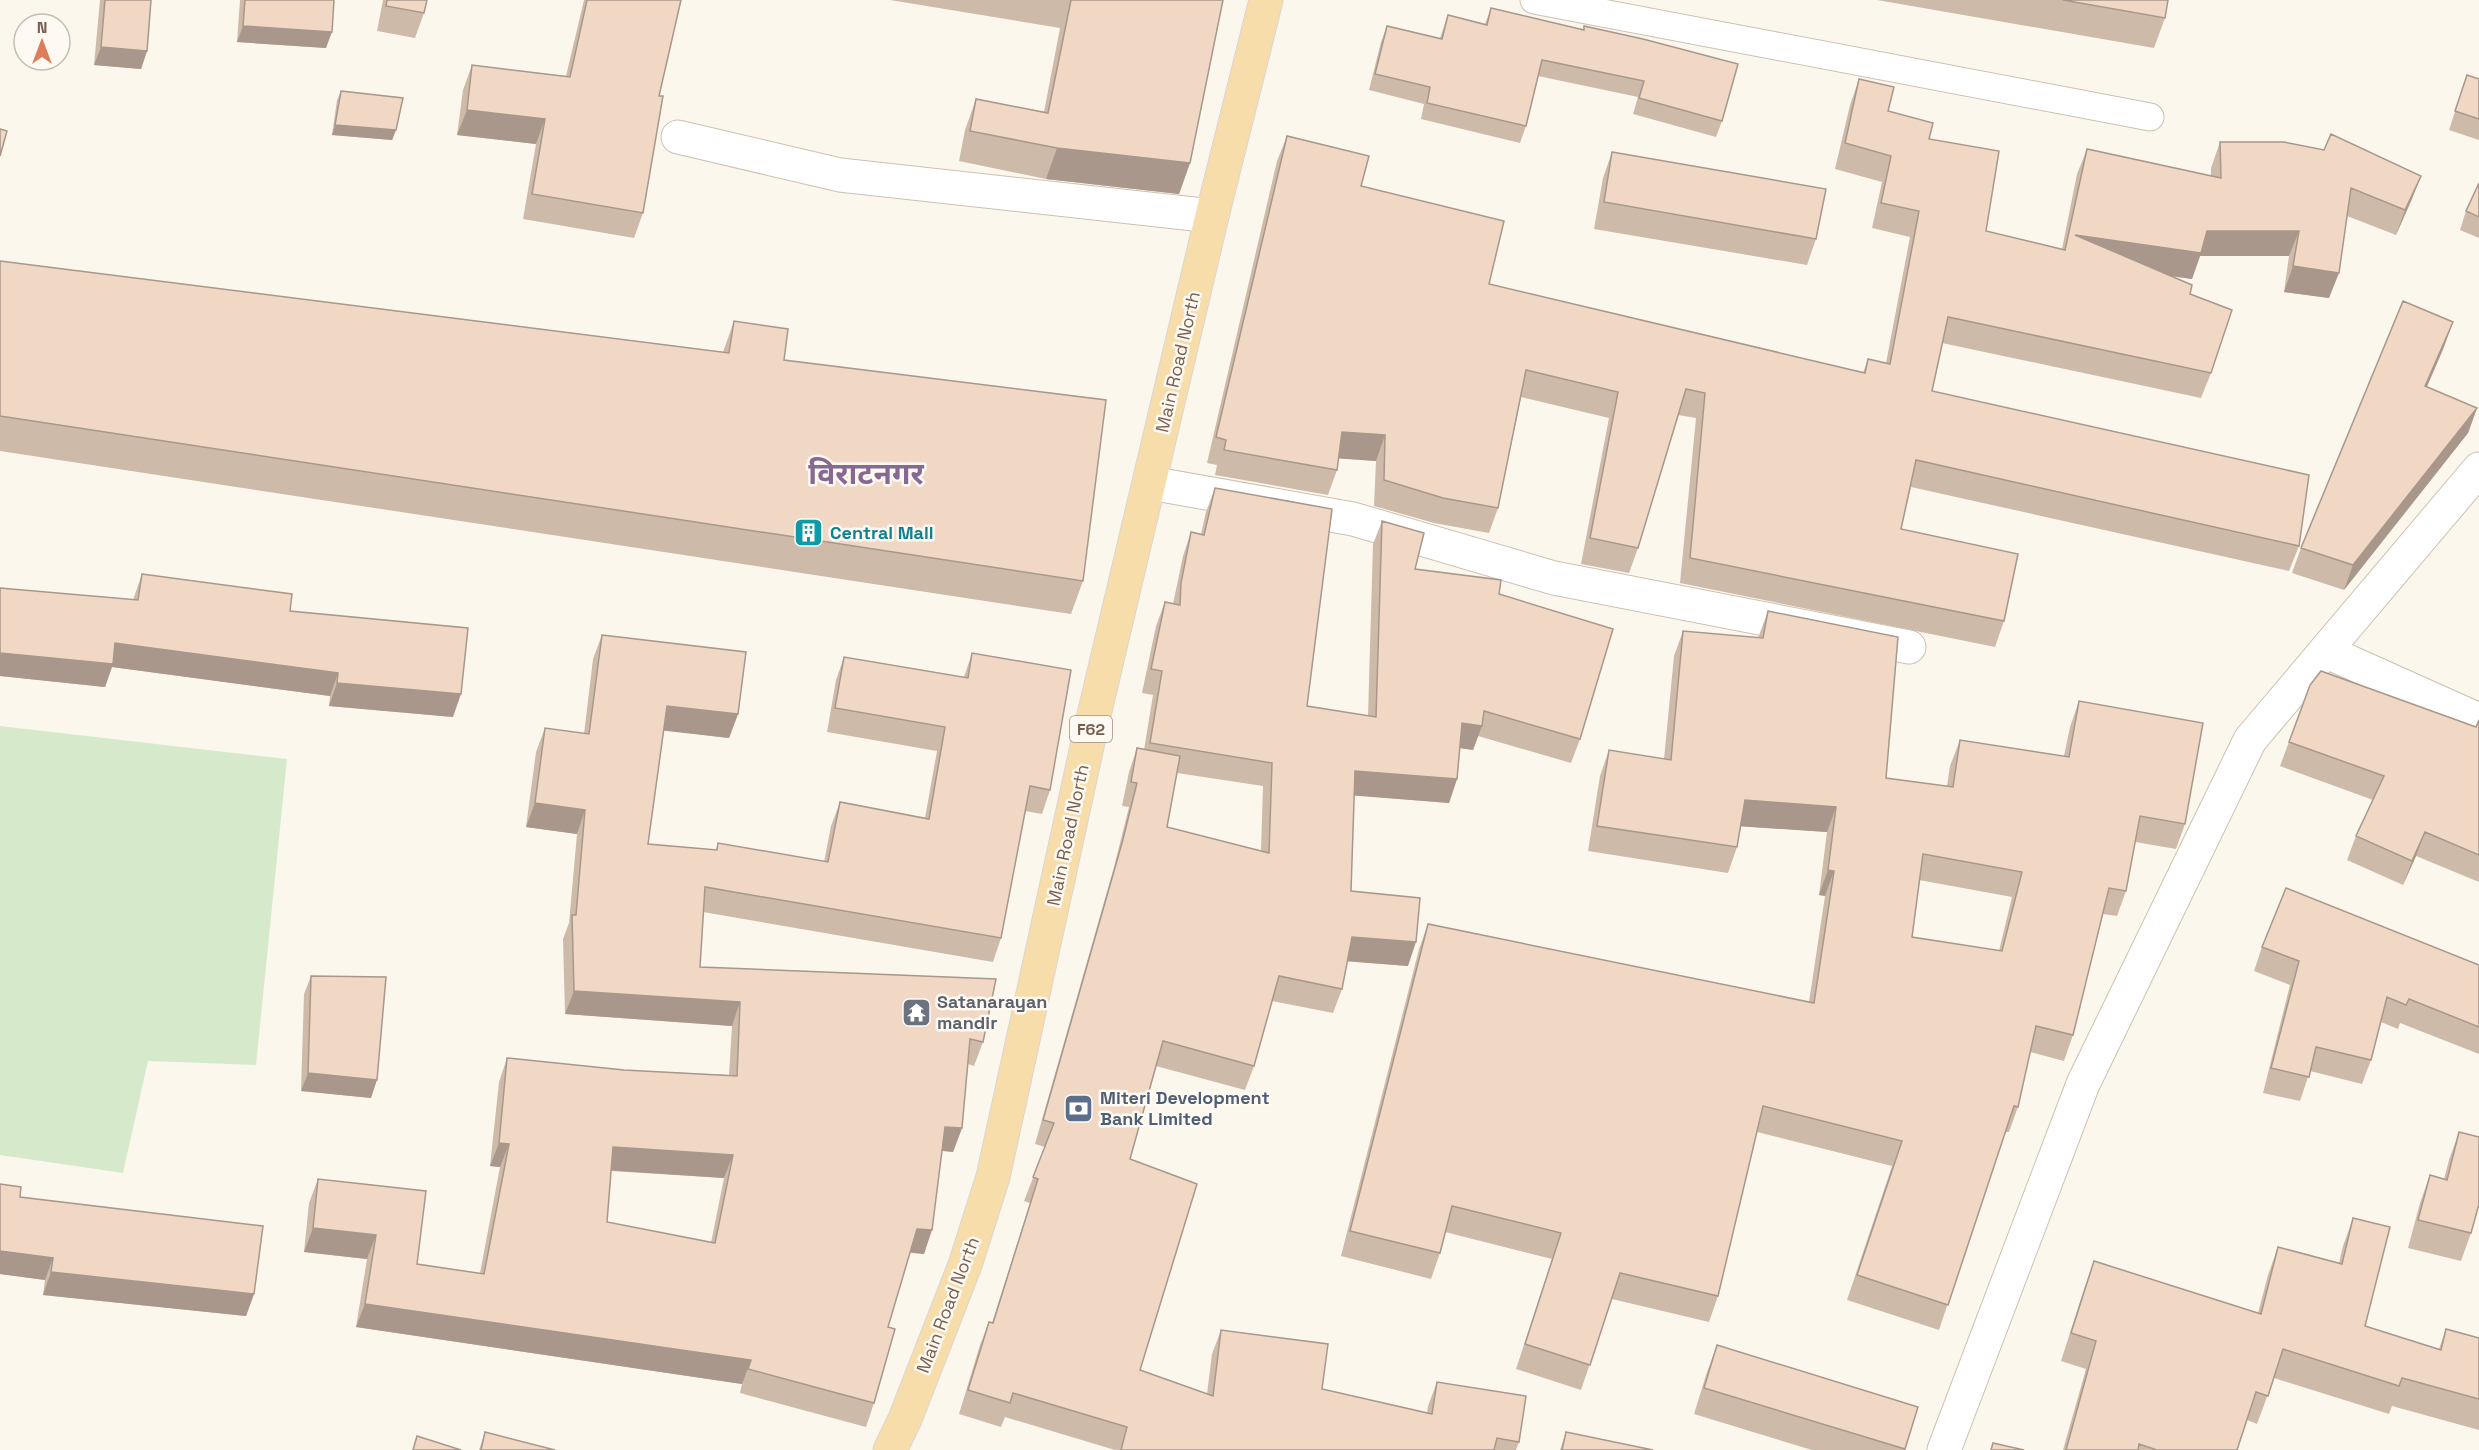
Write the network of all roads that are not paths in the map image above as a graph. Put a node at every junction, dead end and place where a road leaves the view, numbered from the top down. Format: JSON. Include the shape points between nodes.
{"nodes":[{"id":1,"x":1266,"y":0,"type":"edge"},
{"id":2,"x":1534,"y":0,"type":"edge"},
{"id":3,"x":2150,"y":117,"type":"dead end"},
{"id":4,"x":678,"y":137,"type":"dead end"},
{"id":5,"x":1212,"y":216,"type":"junction"},
{"id":6,"x":2479,"y":469,"type":"edge"},
{"id":7,"x":1150,"y":483,"type":"junction"},
{"id":8,"x":1909,"y":647,"type":"dead end"},
{"id":9,"x":2325,"y":651,"type":"junction"},
{"id":10,"x":2479,"y":720,"type":"edge"},
{"id":11,"x":890,"y":1450,"type":"edge"},
{"id":12,"x":1944,"y":1450,"type":"edge"}],
"edges":[{"from":1,"to":5,"type":"main road","name":"Main Road North","number":"F62"},
{"from":2,"to":3,"type":"lane"},
{"from":4,"to":5,"type":"street","via":[[840,175]]},
{"from":5,"to":7,"type":"main road","name":"Main Road North","number":"F62"},
{"from":6,"to":9,"type":"street"},
{"from":7,"to":8,"type":"street","via":[[1353,519],[1554,578]]},
{"from":7,"to":11,"type":"main road","name":"Main Road North","number":"F62","via":[[1093,719],[993,1177],[965,1265]]},
{"from":9,"to":10,"type":"street"},
{"from":9,"to":12,"type":"street","via":[[2250,740],[2083,1084]]}]}
